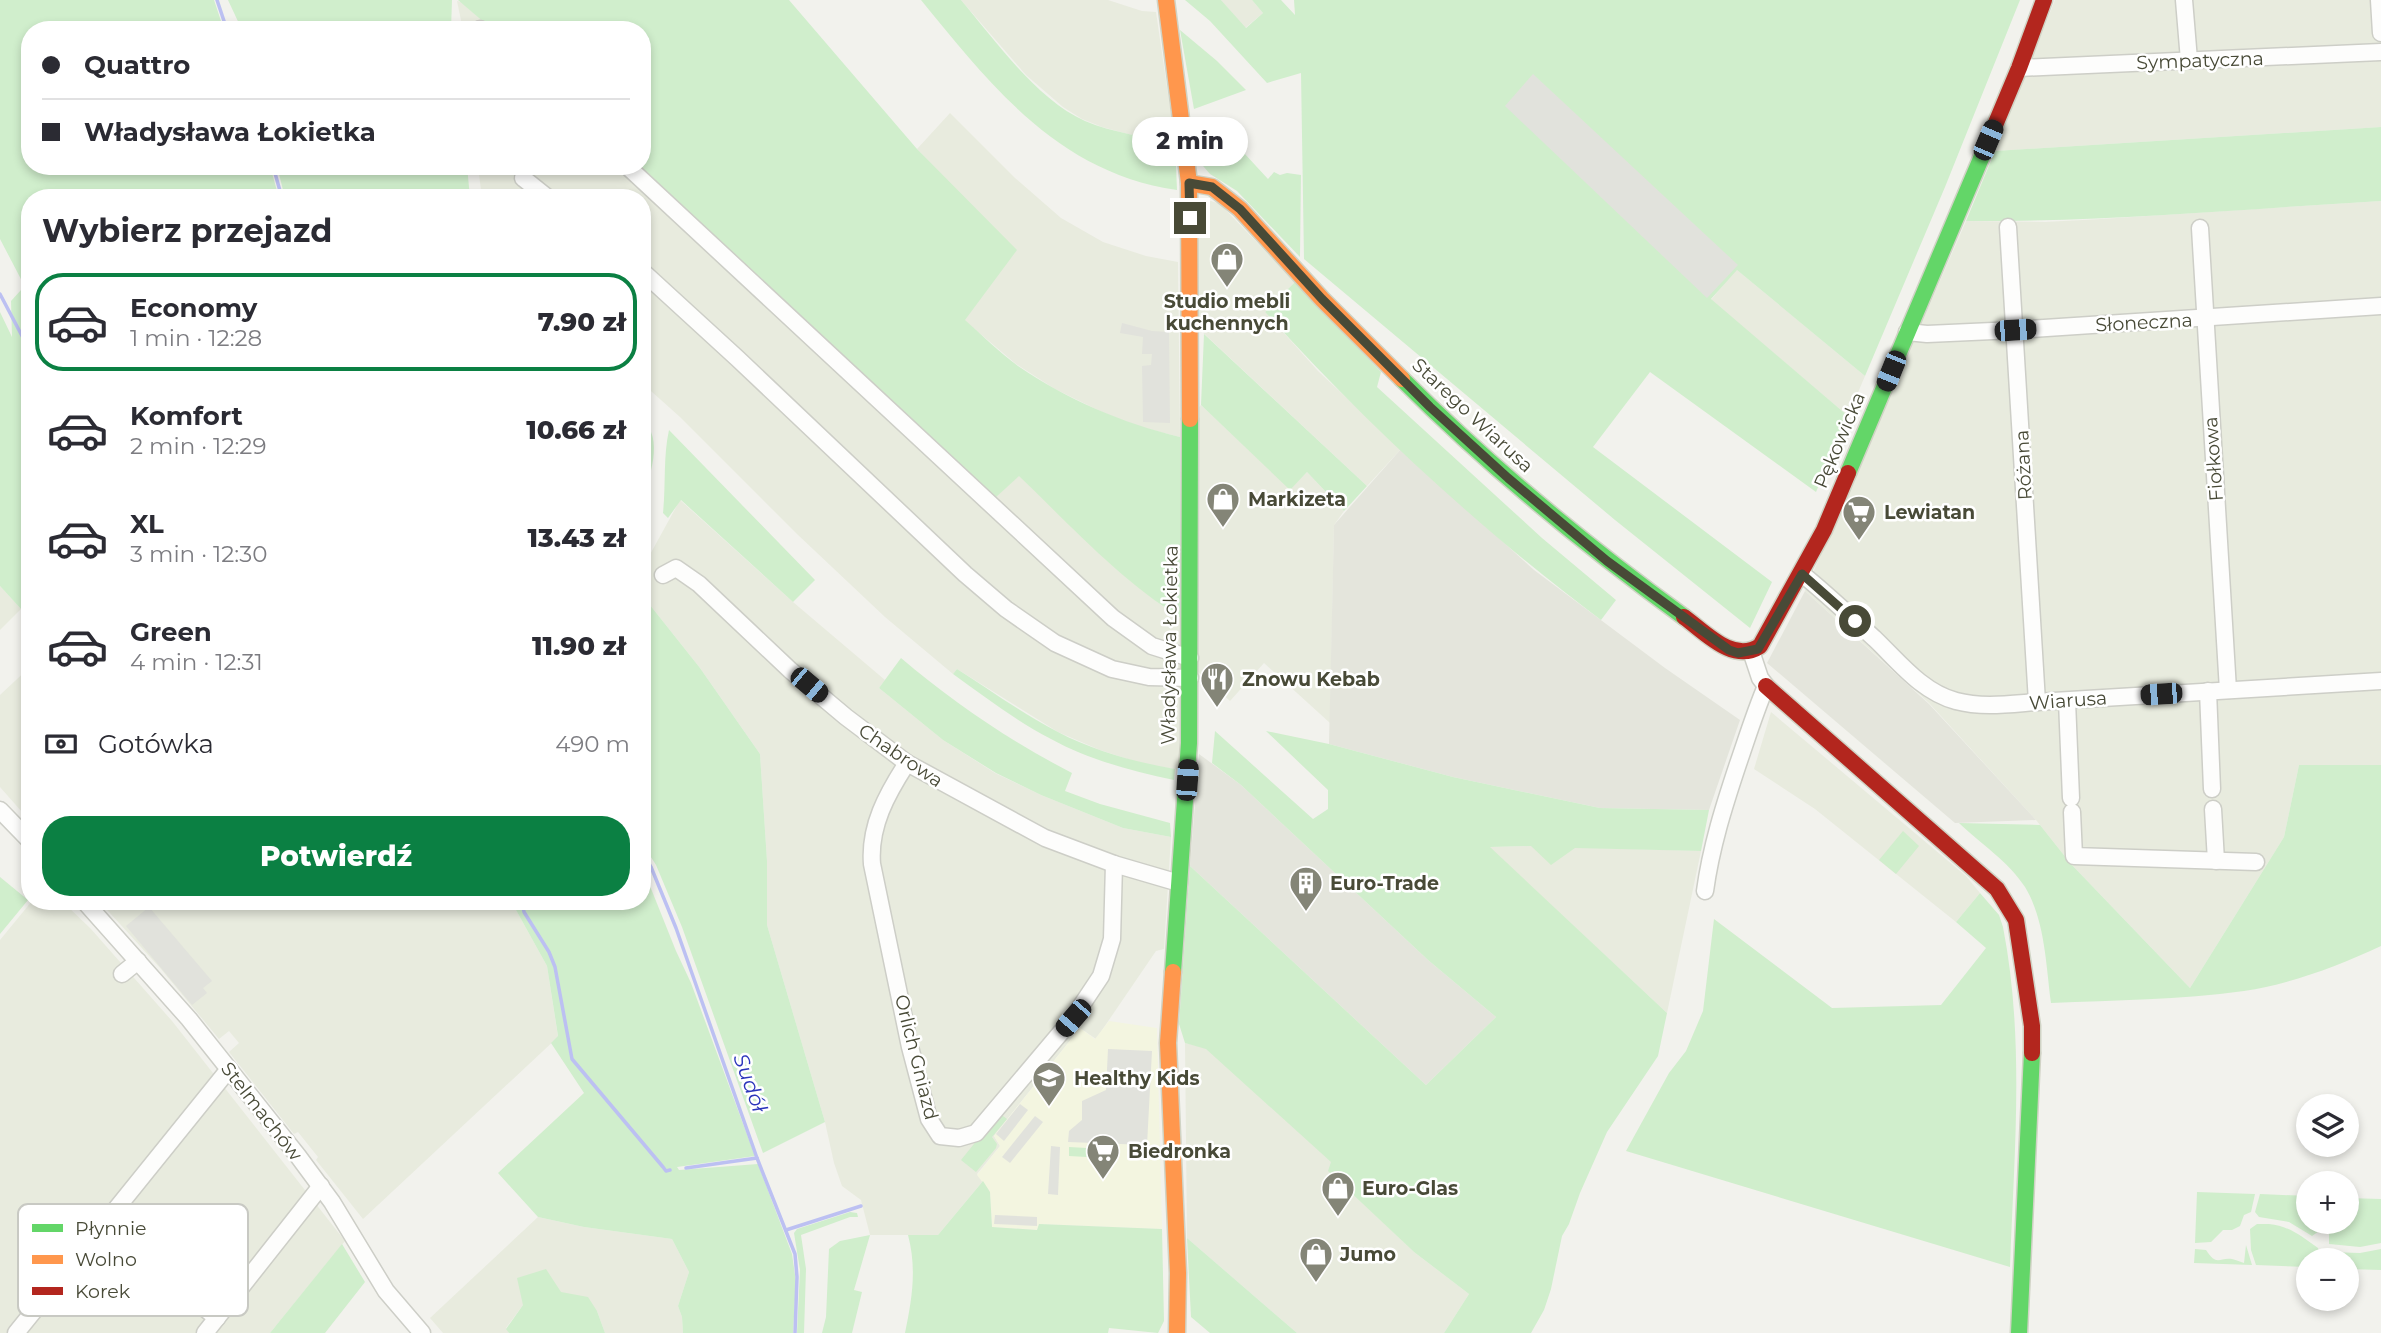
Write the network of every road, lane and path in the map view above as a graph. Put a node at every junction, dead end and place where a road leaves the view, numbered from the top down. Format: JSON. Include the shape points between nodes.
{"nodes":[{"id":1,"x":1166,"y":0,"type":"edge"},
{"id":2,"x":2044,"y":0,"type":"edge"},
{"id":3,"x":2184,"y":0,"type":"edge"},
{"id":4,"x":2379,"y":0,"type":"edge"},
{"id":5,"x":2381,"y":33,"type":"edge"},
{"id":6,"x":2381,"y":52,"type":"edge"},
{"id":7,"x":2189,"y":60,"type":"junction"},
{"id":8,"x":2019,"y":68,"type":"junction"},
{"id":9,"x":637,"y":175,"type":"edge"},
{"id":10,"x":523,"y":178,"type":"dead end"},
{"id":11,"x":1189,"y":183,"type":"junction"},
{"id":12,"x":537,"y":189,"type":"edge"},
{"id":13,"x":2008,"y":227,"type":"dead end"},
{"id":14,"x":2200,"y":228,"type":"dead end"},
{"id":15,"x":651,"y":279,"type":"edge"},
{"id":16,"x":2381,"y":306,"type":"edge"},
{"id":17,"x":2204,"y":318,"type":"junction"},
{"id":18,"x":2015,"y":330,"type":"junction"},
{"id":19,"x":1907,"y":332,"type":"junction"},
{"id":20,"x":1802,"y":574,"type":"junction"},
{"id":21,"x":663,"y":575,"type":"dead end"},
{"id":22,"x":1751,"y":652,"type":"junction"},
{"id":23,"x":1190,"y":658,"type":"junction"},
{"id":24,"x":1191,"y":678,"type":"junction"},
{"id":25,"x":2381,"y":681,"type":"edge"},
{"id":26,"x":1766,"y":686,"type":"junction"},
{"id":27,"x":2228,"y":690,"type":"junction"},
{"id":28,"x":2208,"y":691,"type":"junction"},
{"id":29,"x":2067,"y":701,"type":"junction"},
{"id":30,"x":2037,"y":702,"type":"junction"},
{"id":31,"x":907,"y":764,"type":"junction"},
{"id":32,"x":2212,"y":789,"type":"dead end"},
{"id":33,"x":2213,"y":808,"type":"dead end"},
{"id":34,"x":0,"y":810,"type":"edge"},
{"id":35,"x":21,"y":832,"type":"edge"},
{"id":36,"x":2216,"y":861,"type":"junction"},
{"id":37,"x":2256,"y":862,"type":"dead end"},
{"id":38,"x":1114,"y":864,"type":"junction"},
{"id":39,"x":1179,"y":883,"type":"junction"},
{"id":40,"x":1705,"y":891,"type":"dead end"},
{"id":41,"x":92,"y":910,"type":"edge"},
{"id":42,"x":138,"y":961,"type":"junction"},
{"id":43,"x":122,"y":974,"type":"dead end"},
{"id":44,"x":229,"y":1069,"type":"junction"},
{"id":45,"x":321,"y":1186,"type":"junction"},
{"id":46,"x":120,"y":1204,"type":"edge"},
{"id":47,"x":248,"y":1278,"type":"edge"},
{"id":48,"x":30,"y":1316,"type":"edge"},
{"id":49,"x":213,"y":1316,"type":"edge"},
{"id":50,"x":216,"y":1318,"type":"joint"},
{"id":51,"x":16,"y":1333,"type":"edge"},
{"id":52,"x":205,"y":1333,"type":"edge"},
{"id":53,"x":422,"y":1333,"type":"edge"},
{"id":54,"x":1177,"y":1333,"type":"edge"},
{"id":55,"x":2019,"y":1333,"type":"edge"}],
"edges":[{"from":1,"to":11,"type":"street","name":"Władysława Łokietka"},
{"from":2,"to":8,"type":"street","name":"Pękowicka"},
{"from":3,"to":7,"type":"street"},
{"from":4,"to":5,"type":"street"},
{"from":6,"to":7,"type":"street","name":"Sympatyczna"},
{"from":7,"to":8,"type":"street","name":"Sympatyczna"},
{"from":8,"to":19,"type":"street","name":"Pękowicka"},
{"from":9,"to":23,"type":"street","via":[[1113,618],[1152,646]]},
{"from":10,"to":12,"type":"street"},
{"from":11,"to":22,"type":"street","name":"Starego Wiarusa","via":[[1212,187],[1240,209],[1430,407],[1607,561],[1729,650]]},
{"from":11,"to":23,"type":"street","name":"Władysława Łokietka"},
{"from":13,"to":18,"type":"street","name":"Różana"},
{"from":14,"to":17,"type":"street","name":"Fiołkowa"},
{"from":15,"to":24,"type":"street","via":[[1006,609],[1055,643],[1112,669],[1149,677]]},
{"from":16,"to":17,"type":"street","name":"Słoneczna"},
{"from":17,"to":18,"type":"street","name":"Słoneczna"},
{"from":17,"to":27,"type":"street","name":"Fiołkowa"},
{"from":18,"to":19,"type":"street","name":"Słoneczna"},
{"from":18,"to":30,"type":"street","name":"Różana"},
{"from":19,"to":20,"type":"street","name":"Pękowicka"},
{"from":20,"to":22,"type":"street","name":"Pękowicka","via":[[1763,642]]},
{"from":20,"to":30,"type":"street","name":"Wiarusa","via":[[1934,692],[1971,704]]},
{"from":21,"to":31,"type":"street","name":"Chabrowa","via":[[676,568],[699,584],[790,670]]},
{"from":22,"to":26,"type":"street"},
{"from":23,"to":24,"type":"street","name":"Władysława Łokietka"},
{"from":24,"to":39,"type":"street","name":"Władysława Łokietka"},
{"from":25,"to":27,"type":"street","name":"Wiarusa"},
{"from":26,"to":40,"type":"street","via":[[1714,840]]},
{"from":26,"to":55,"type":"street","via":[[1983,875],[2016,920],[2032,1026]]},
{"from":27,"to":28,"type":"street","name":"Wiarusa"},
{"from":28,"to":29,"type":"street","name":"Wiarusa"},
{"from":28,"to":32,"type":"street"},
{"from":29,"to":30,"type":"street","name":"Wiarusa"},
{"from":29,"to":36,"type":"street","via":[[2074,856]]},
{"from":31,"to":38,"type":"street","name":"Chabrowa","via":[[1045,838]]},
{"from":31,"to":38,"type":"street","name":"Orlich Gniazd","via":[[887,794],[870,846],[910,1046],[929,1119],[940,1136],[959,1138],[976,1133],[1073,1018],[1101,976],[1112,939]]},
{"from":33,"to":36,"type":"street"},
{"from":34,"to":35,"type":"street"},
{"from":36,"to":37,"type":"street"},
{"from":38,"to":39,"type":"street","name":"Chabrowa"},
{"from":39,"to":54,"type":"street","name":"Władysława Łokietka","via":[[1168,1043]]},
{"from":41,"to":42,"type":"street","name":"Stelmachów"},
{"from":42,"to":43,"type":"street"},
{"from":42,"to":44,"type":"street","name":"Stelmachów"},
{"from":44,"to":45,"type":"street","name":"Stelmachów"},
{"from":44,"to":46,"type":"street"},
{"from":45,"to":47,"type":"street"},
{"from":45,"to":53,"type":"street","name":"Stelmachów","via":[[386,1292]]},
{"from":48,"to":51,"type":"street"},
{"from":49,"to":50,"type":"street"},
{"from":50,"to":52,"type":"street"}]}
